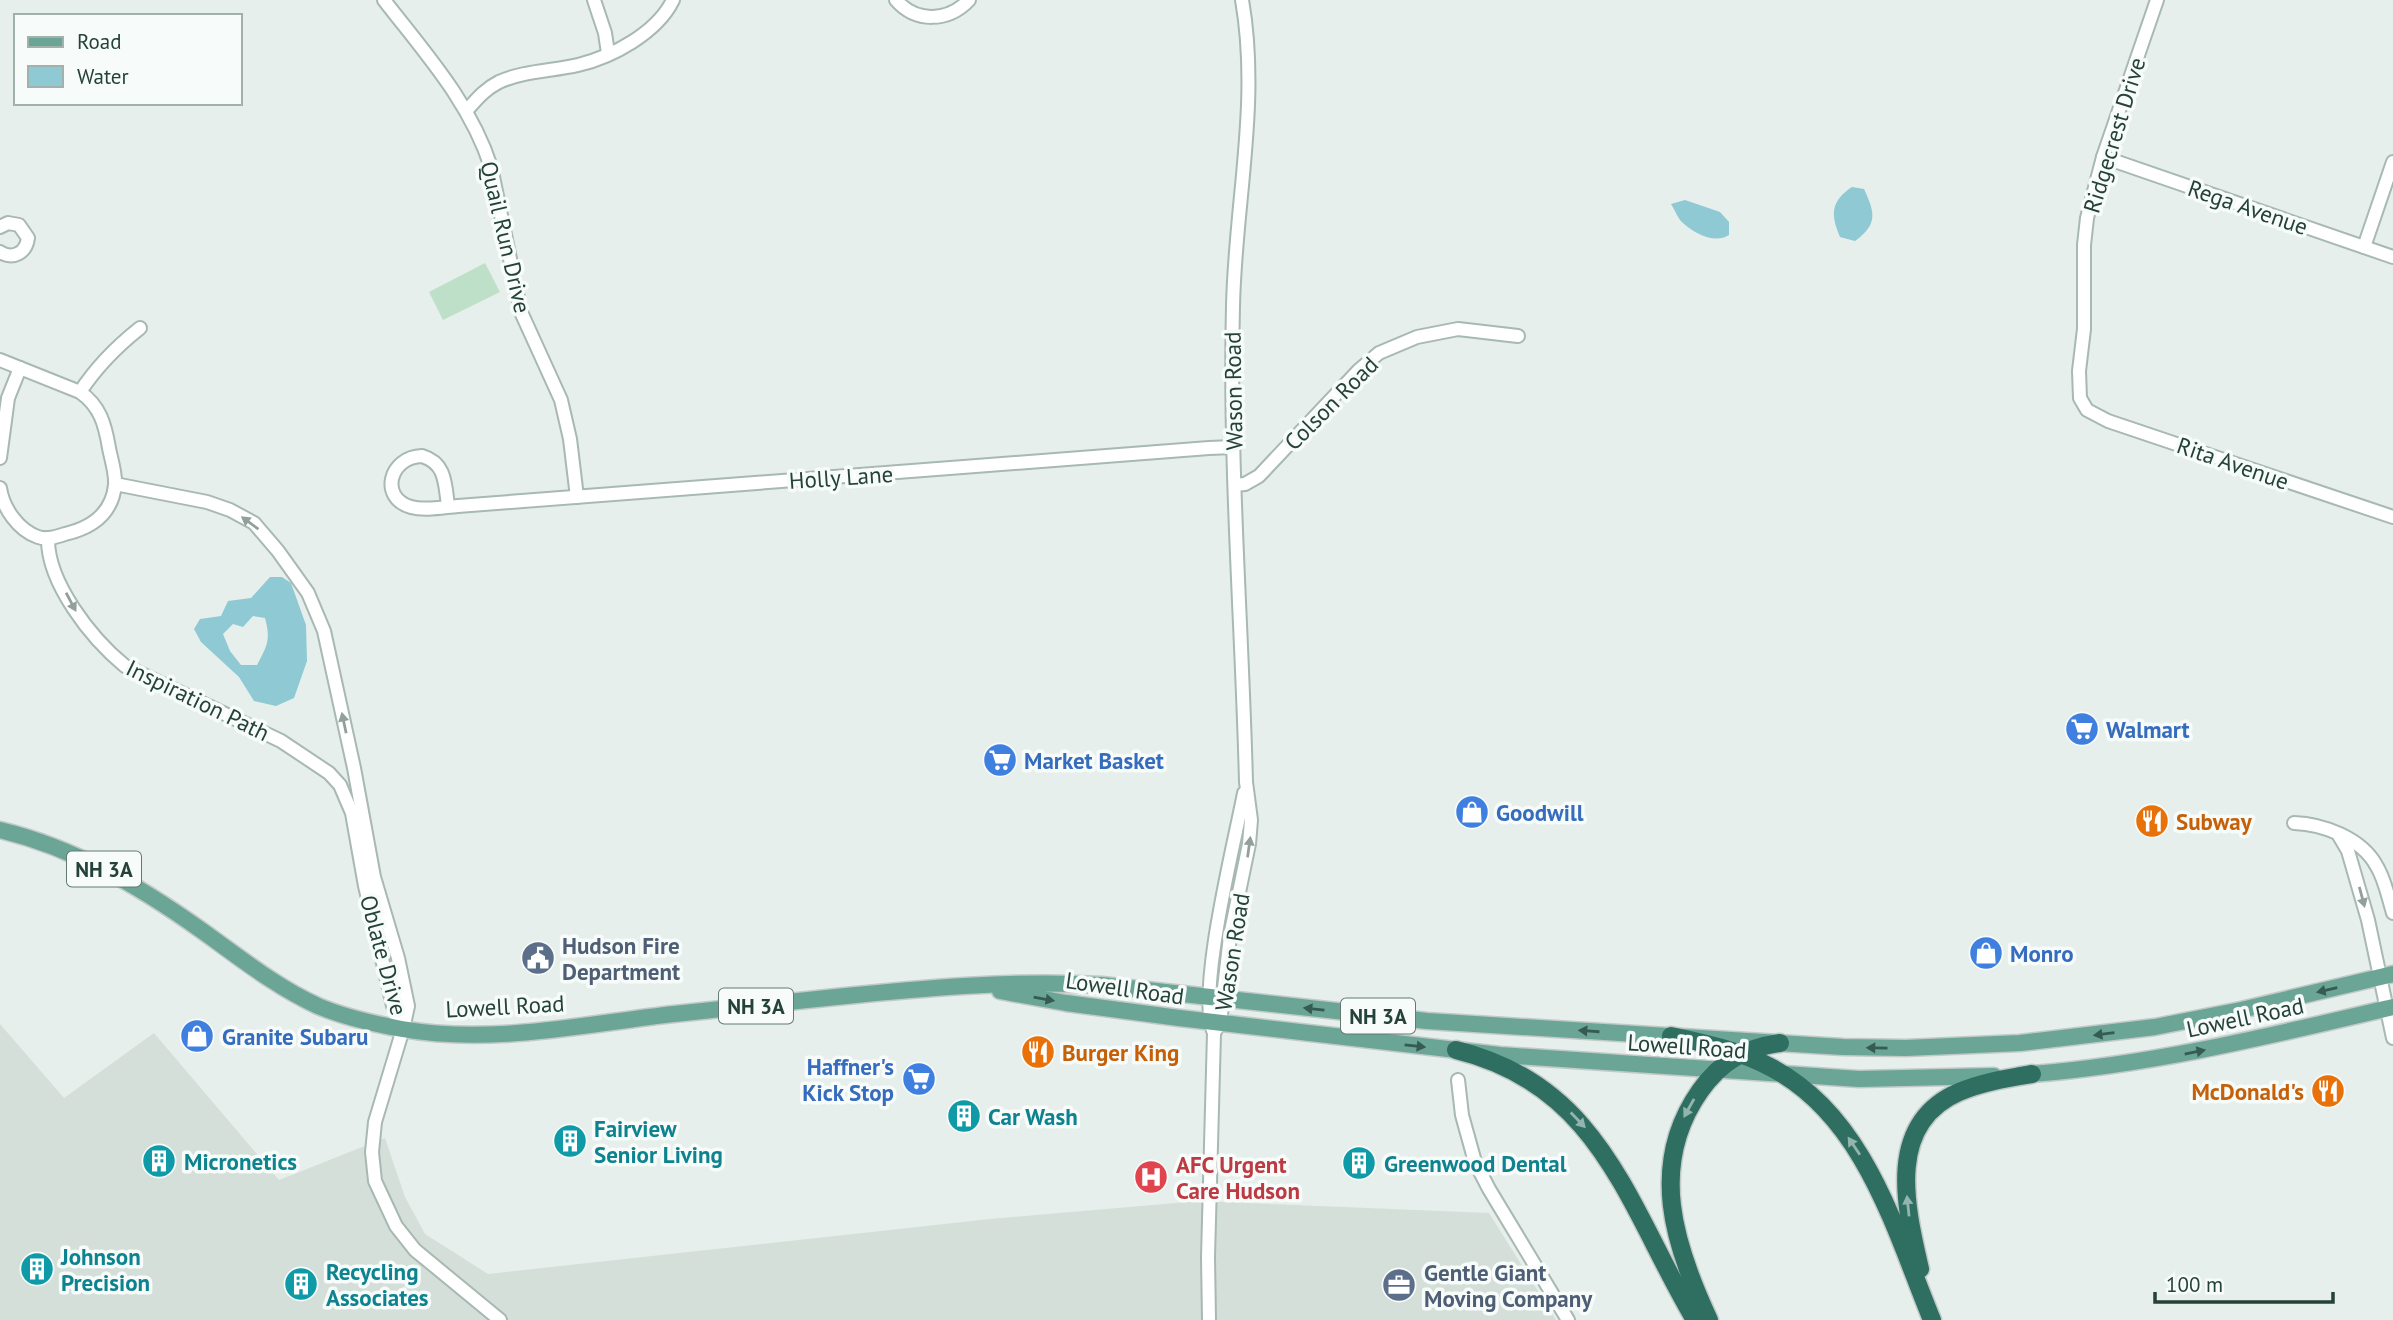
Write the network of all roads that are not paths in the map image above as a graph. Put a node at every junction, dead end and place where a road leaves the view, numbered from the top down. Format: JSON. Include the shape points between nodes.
{"nodes":[{"id":1,"x":384,"y":0,"type":"edge"},
{"id":2,"x":594,"y":0,"type":"edge"},
{"id":3,"x":673,"y":0,"type":"edge"},
{"id":4,"x":896,"y":0,"type":"edge"},
{"id":5,"x":969,"y":0,"type":"edge"},
{"id":6,"x":1242,"y":0,"type":"edge"},
{"id":7,"x":2157,"y":0,"type":"edge"},
{"id":8,"x":608,"y":53,"type":"junction"},
{"id":9,"x":467,"y":110,"type":"junction"},
{"id":10,"x":2103,"y":157,"type":"junction"},
{"id":11,"x":2393,"y":162,"type":"edge"},
{"id":12,"x":0,"y":227,"type":"edge"},
{"id":13,"x":2364,"y":247,"type":"junction"},
{"id":14,"x":0,"y":253,"type":"edge"},
{"id":15,"x":2393,"y":257,"type":"edge"},
{"id":16,"x":139,"y":328,"type":"dead end"},
{"id":17,"x":1518,"y":336,"type":"dead end"},
{"id":18,"x":0,"y":360,"type":"edge"},
{"id":19,"x":20,"y":368,"type":"junction"},
{"id":20,"x":80,"y":392,"type":"junction"},
{"id":21,"x":2080,"y":398,"type":"joint"},
{"id":22,"x":1234,"y":447,"type":"junction"},
{"id":23,"x":0,"y":458,"type":"edge"},
{"id":24,"x":115,"y":484,"type":"junction"},
{"id":25,"x":1235,"y":485,"type":"junction"},
{"id":26,"x":0,"y":488,"type":"edge"},
{"id":27,"x":577,"y":497,"type":"junction"},
{"id":28,"x":448,"y":506,"type":"junction"},
{"id":29,"x":2393,"y":517,"type":"edge"},
{"id":30,"x":48,"y":538,"type":"junction"},
{"id":31,"x":354,"y":768,"type":"junction"},
{"id":32,"x":329,"y":773,"type":"junction"},
{"id":33,"x":2294,"y":823,"type":"dead end"},
{"id":34,"x":0,"y":830,"type":"edge"},
{"id":35,"x":2338,"y":834,"type":"junction"},
{"id":36,"x":2393,"y":913,"type":"edge"},
{"id":37,"x":2387,"y":976,"type":"edge"},
{"id":38,"x":977,"y":986,"type":"junction"},
{"id":39,"x":1217,"y":998,"type":"junction"},
{"id":40,"x":2390,"y":1008,"type":"edge"},
{"id":41,"x":1214,"y":1026,"type":"junction"},
{"id":42,"x":403,"y":1029,"type":"junction"},
{"id":43,"x":1671,"y":1036,"type":"junction"},
{"id":44,"x":2393,"y":1038,"type":"edge"},
{"id":45,"x":1780,"y":1043,"type":"junction"},
{"id":46,"x":1456,"y":1051,"type":"junction"},
{"id":47,"x":1739,"y":1054,"type":"junction"},
{"id":48,"x":1716,"y":1071,"type":"junction"},
{"id":49,"x":2032,"y":1074,"type":"junction"},
{"id":50,"x":1785,"y":1075,"type":"junction"},
{"id":51,"x":1458,"y":1080,"type":"dead end"},
{"id":52,"x":500,"y":1320,"type":"edge"},
{"id":53,"x":1209,"y":1320,"type":"edge"},
{"id":54,"x":1568,"y":1320,"type":"edge"},
{"id":55,"x":1695,"y":1320,"type":"edge"},
{"id":56,"x":1709,"y":1320,"type":"edge"},
{"id":57,"x":1933,"y":1320,"type":"edge"}],
"edges":[{"from":1,"to":9,"type":"street","name":"Quail Run Drive"},
{"from":2,"to":8,"type":"street"},
{"from":3,"to":8,"type":"street","via":[[660,19]]},
{"from":4,"to":5,"type":"street","via":[[910,12],[933,18],[956,11]]},
{"from":6,"to":22,"type":"street","name":"Wason Road","via":[[1249,95],[1236,247]]},
{"from":7,"to":10,"type":"street","name":"Ridgecrest Drive"},
{"from":8,"to":9,"type":"street","via":[[579,65],[512,77],[482,92]]},
{"from":9,"to":27,"type":"street","name":"Quail Run Drive","via":[[491,167],[521,312],[561,400]]},
{"from":10,"to":13,"type":"street","name":"Rega Avenue"},
{"from":10,"to":21,"type":"street","name":"Ridgecrest Drive","via":[[2084,245]]},
{"from":11,"to":13,"type":"street"},
{"from":12,"to":14,"type":"street","via":[[19,225],[28,238],[17,255]]},
{"from":13,"to":15,"type":"street","name":"Rega Avenue"},
{"from":16,"to":20,"type":"street","via":[[111,351]]},
{"from":17,"to":25,"type":"street","name":"Colson Road","via":[[1458,328],[1379,353],[1259,476]]},
{"from":18,"to":19,"type":"street"},
{"from":19,"to":20,"type":"street"},
{"from":19,"to":23,"type":"street","via":[[8,398]]},
{"from":20,"to":24,"type":"street","via":[[99,411]]},
{"from":21,"to":29,"type":"street","name":"Rita Avenue","via":[[2087,410],[2108,421]]},
{"from":22,"to":25,"type":"street","name":"Wason Road"},
{"from":22,"to":27,"type":"street","name":"Holly Lane"},
{"from":24,"to":30,"type":"street","via":[[107,510],[92,525]]},
{"from":31,"to":24,"type":"street","name":"Oblate Drive","one_way":true,"via":[[324,631],[308,593],[278,551],[254,523],[230,510]]},
{"from":25,"to":39,"type":"street","name":"Wason Road","via":[[1251,820],[1250,844]]},
{"from":26,"to":30,"type":"street","via":[[11,516],[26,530]]},
{"from":27,"to":28,"type":"street","name":"Holly Lane"},
{"from":28,"to":28,"type":"street","name":"Holly Lane","via":[[403,504],[393,491],[397,466],[404,459],[422,456],[438,464]]},
{"from":30,"to":32,"type":"street","name":"Inspiration Path","one_way":true,"via":[[52,565],[73,607],[108,652],[125,666],[281,741]]},
{"from":31,"to":32,"type":"street"},
{"from":31,"to":42,"type":"street","name":"Oblate Drive","via":[[374,877],[405,988],[408,1006]]},
{"from":32,"to":42,"type":"street","name":"Oblate Drive","via":[[340,785],[352,813],[393,1006]]},
{"from":33,"to":35,"type":"street","via":[[2321,826]]},
{"from":34,"to":42,"type":"main road","name":"Lowell Road","number":"NH 3A","via":[[85,858],[127,881],[265,976],[320,1007]]},
{"from":35,"to":36,"type":"street","via":[[2375,862]]},
{"from":35,"to":37,"type":"street","one_way":true},
{"from":37,"to":40,"type":"street"},
{"from":37,"to":45,"type":"main road","name":"Lowell Road","number":"NH 3A","one_way":true,"via":[[2198,1019],[2066,1039],[1906,1048]]},
{"from":38,"to":39,"type":"main road","name":"Lowell Road","number":"NH 3A","via":[[1076,984]]},
{"from":38,"to":41,"type":"main road","name":"Lowell Road","number":"NH 3A","one_way":true},
{"from":38,"to":42,"type":"main road","name":"Lowell Road","number":"NH 3A","via":[[908,989],[516,1032],[454,1034]]},
{"from":39,"to":41,"type":"street","name":"Wason Road"},
{"from":43,"to":39,"type":"main road","name":"Lowell Road","number":"NH 3A","one_way":true,"via":[[1401,1018]]},
{"from":40,"to":44,"type":"street"},
{"from":49,"to":40,"type":"main road","name":"Lowell Road","number":"NH 3A","one_way":true,"via":[[2177,1055]]},
{"from":41,"to":46,"type":"main road","name":"Lowell Road","number":"NH 3A","one_way":true},
{"from":41,"to":53,"type":"street","name":"Wason Road"},
{"from":42,"to":52,"type":"street","via":[[375,1122],[372,1152],[379,1192],[415,1250]]},
{"from":43,"to":45,"type":"main road","name":"Lowell Road","number":"NH 3A"},
{"from":43,"to":47,"type":"highway"},
{"from":45,"to":47,"type":"highway"},
{"from":46,"to":48,"type":"main road","name":"Lowell Road","number":"NH 3A"},
{"from":46,"to":55,"type":"highway","one_way":true,"via":[[1523,1076],[1581,1123],[1604,1152]]},
{"from":47,"to":48,"type":"highway"},
{"from":47,"to":50,"type":"highway"},
{"from":48,"to":50,"type":"main road","name":"Lowell Road","number":"NH 3A"},
{"from":48,"to":56,"type":"highway","one_way":true,"via":[[1681,1123],[1671,1177],[1678,1242]]},
{"from":49,"to":50,"type":"main road","name":"Lowell Road","number":"NH 3A","via":[[1901,1079]]},
{"from":57,"to":49,"type":"highway","one_way":true,"via":[[1908,1209],[1906,1169],[1912,1140],[1931,1112],[1952,1096]]},
{"from":57,"to":50,"type":"highway","one_way":true,"via":[[1861,1158],[1828,1113]]},
{"from":51,"to":54,"type":"street","via":[[1466,1135],[1480,1172]]}]}
